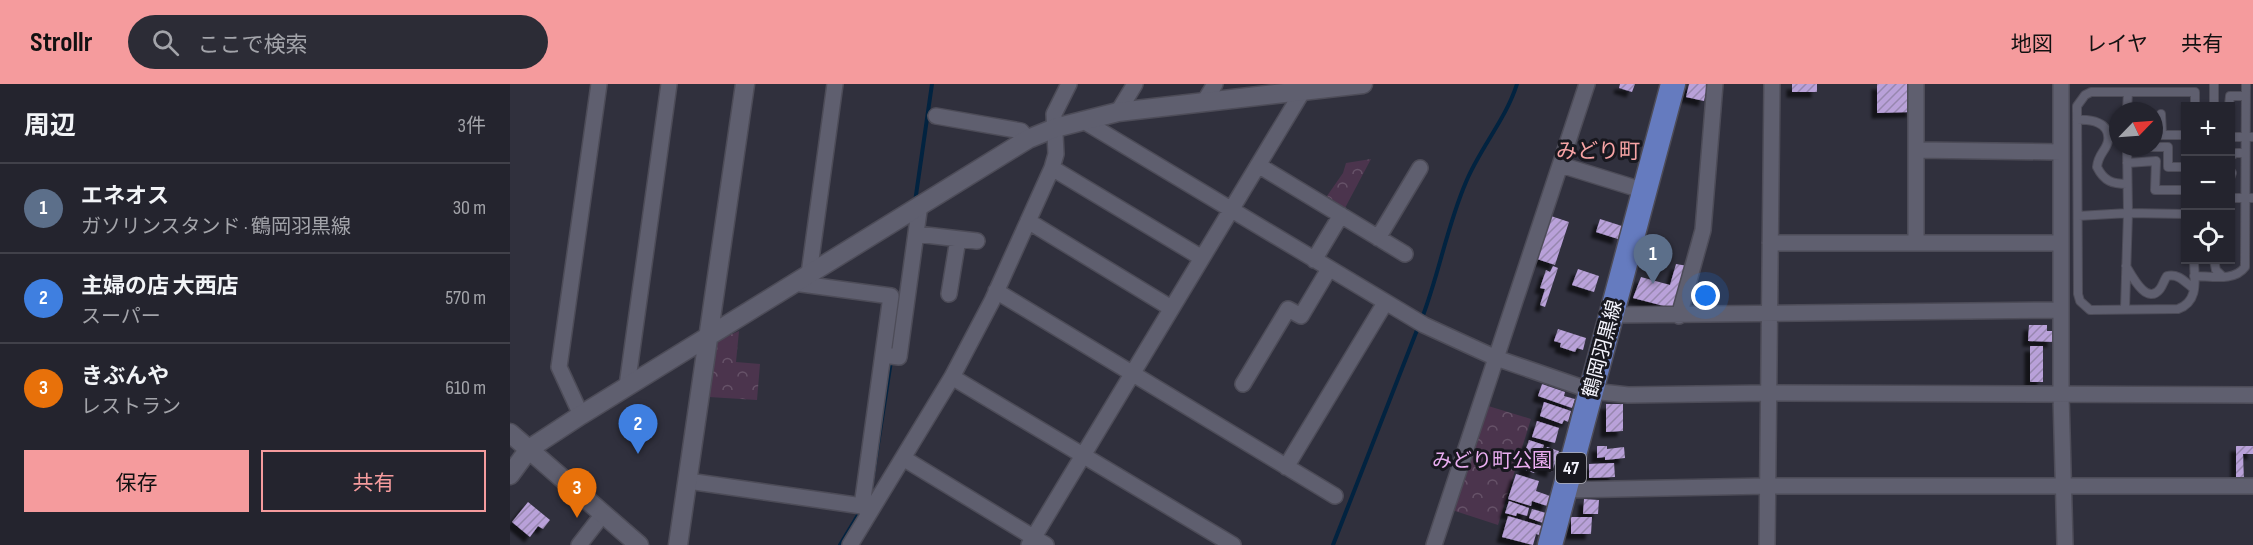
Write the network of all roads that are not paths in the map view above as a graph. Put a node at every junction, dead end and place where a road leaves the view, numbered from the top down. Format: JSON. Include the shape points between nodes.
{"nodes":[{"id":1,"x":599,"y":84,"type":"edge"},
{"id":2,"x":669,"y":84,"type":"edge"},
{"id":3,"x":745,"y":84,"type":"edge"},
{"id":4,"x":835,"y":84,"type":"edge"},
{"id":5,"x":1069,"y":84,"type":"edge"},
{"id":6,"x":1135,"y":84,"type":"edge"},
{"id":7,"x":1215,"y":84,"type":"edge"},
{"id":8,"x":1363,"y":84,"type":"edge"},
{"id":9,"x":1587,"y":84,"type":"edge"},
{"id":10,"x":1673,"y":84,"type":"edge"},
{"id":11,"x":1715,"y":84,"type":"edge"},
{"id":12,"x":1772,"y":84,"type":"edge"},
{"id":13,"x":1916,"y":84,"type":"edge"},
{"id":14,"x":2061,"y":84,"type":"edge"},
{"id":15,"x":2214,"y":84,"type":"edge"},
{"id":16,"x":2246,"y":84,"type":"edge"},
{"id":17,"x":1304,"y":88,"type":"edge"},
{"id":18,"x":2195,"y":88,"type":"edge"},
{"id":19,"x":2127,"y":92,"type":"junction"},
{"id":20,"x":2246,"y":96,"type":"junction"},
{"id":21,"x":1204,"y":102,"type":"junction"},
{"id":22,"x":2127,"y":102,"type":"edge"},
{"id":23,"x":2214,"y":102,"type":"edge"},
{"id":24,"x":2229,"y":102,"type":"edge"},
{"id":25,"x":1118,"y":112,"type":"junction"},
{"id":26,"x":936,"y":116,"type":"dead end"},
{"id":27,"x":1082,"y":120,"type":"junction"},
{"id":28,"x":2077,"y":120,"type":"junction"},
{"id":29,"x":1054,"y":128,"type":"junction"},
{"id":30,"x":2163,"y":135,"type":"edge"},
{"id":31,"x":2181,"y":135,"type":"edge"},
{"id":32,"x":2249,"y":137,"type":"edge"},
{"id":33,"x":1028,"y":139,"type":"junction"},
{"id":34,"x":2163,"y":147,"type":"edge"},
{"id":35,"x":1917,"y":150,"type":"junction"},
{"id":36,"x":2061,"y":152,"type":"junction"},
{"id":37,"x":2245,"y":153,"type":"junction"},
{"id":38,"x":2235,"y":154,"type":"edge"},
{"id":39,"x":2127,"y":156,"type":"edge"},
{"id":40,"x":2127,"y":163,"type":"junction"},
{"id":41,"x":1258,"y":165,"type":"junction"},
{"id":42,"x":1561,"y":165,"type":"junction"},
{"id":43,"x":2181,"y":167,"type":"edge"},
{"id":44,"x":1052,"y":168,"type":"junction"},
{"id":45,"x":1419,"y":168,"type":"dead end"},
{"id":46,"x":2127,"y":184,"type":"junction"},
{"id":47,"x":2181,"y":190,"type":"edge"},
{"id":48,"x":1645,"y":191,"type":"junction"},
{"id":49,"x":2249,"y":198,"type":"edge"},
{"id":50,"x":920,"y":204,"type":"junction"},
{"id":51,"x":1231,"y":209,"type":"junction"},
{"id":52,"x":2128,"y":213,"type":"junction"},
{"id":53,"x":2181,"y":214,"type":"edge"},
{"id":54,"x":1341,"y":215,"type":"junction"},
{"id":55,"x":2078,"y":216,"type":"junction"},
{"id":56,"x":1028,"y":221,"type":"junction"},
{"id":57,"x":917,"y":234,"type":"junction"},
{"id":58,"x":1378,"y":238,"type":"junction"},
{"id":59,"x":958,"y":239,"type":"junction"},
{"id":60,"x":977,"y":241,"type":"dead end"},
{"id":61,"x":1770,"y":243,"type":"junction"},
{"id":62,"x":1916,"y":243,"type":"junction"},
{"id":63,"x":2061,"y":243,"type":"junction"},
{"id":64,"x":1405,"y":254,"type":"dead end"},
{"id":65,"x":1202,"y":258,"type":"junction"},
{"id":66,"x":1314,"y":260,"type":"junction"},
{"id":67,"x":2193,"y":264,"type":"edge"},
{"id":68,"x":2215,"y":264,"type":"edge"},
{"id":69,"x":2126,"y":266,"type":"junction"},
{"id":70,"x":1329,"y":269,"type":"junction"},
{"id":71,"x":2194,"y":276,"type":"junction"},
{"id":72,"x":2222,"y":276,"type":"junction"},
{"id":73,"x":801,"y":279,"type":"junction"},
{"id":74,"x":2194,"y":289,"type":"junction"},
{"id":75,"x":996,"y":291,"type":"junction"},
{"id":76,"x":949,"y":294,"type":"dead end"},
{"id":77,"x":1385,"y":303,"type":"junction"},
{"id":78,"x":1171,"y":308,"type":"junction"},
{"id":79,"x":2125,"y":309,"type":"junction"},
{"id":80,"x":2061,"y":310,"type":"junction"},
{"id":81,"x":1769,"y":312,"type":"junction"},
{"id":82,"x":1612,"y":315,"type":"junction"},
{"id":83,"x":1679,"y":316,"type":"junction"},
{"id":84,"x":708,"y":337,"type":"junction"},
{"id":85,"x":883,"y":355,"type":"junction"},
{"id":86,"x":1496,"y":358,"type":"junction"},
{"id":87,"x":1132,"y":373,"type":"junction"},
{"id":88,"x":952,"y":377,"type":"junction"},
{"id":89,"x":1243,"y":384,"type":"dead end"},
{"id":90,"x":627,"y":386,"type":"junction"},
{"id":91,"x":1592,"y":391,"type":"junction"},
{"id":92,"x":1768,"y":393,"type":"junction"},
{"id":93,"x":2061,"y":395,"type":"junction"},
{"id":94,"x":2253,"y":395,"type":"edge"},
{"id":95,"x":581,"y":414,"type":"junction"},
{"id":96,"x":510,"y":433,"type":"edge"},
{"id":97,"x":529,"y":449,"type":"junction"},
{"id":98,"x":1083,"y":454,"type":"junction"},
{"id":99,"x":903,"y":458,"type":"junction"},
{"id":100,"x":1286,"y":467,"type":"junction"},
{"id":101,"x":510,"y":475,"type":"edge"},
{"id":102,"x":688,"y":481,"type":"junction"},
{"id":103,"x":1767,"y":486,"type":"junction"},
{"id":104,"x":2064,"y":486,"type":"junction"},
{"id":105,"x":2253,"y":486,"type":"edge"},
{"id":106,"x":1565,"y":490,"type":"junction"},
{"id":107,"x":1335,"y":496,"type":"dead end"},
{"id":108,"x":866,"y":509,"type":"junction"},
{"id":109,"x":603,"y":514,"type":"junction"},
{"id":110,"x":1036,"y":542,"type":"edge"},
{"id":111,"x":579,"y":545,"type":"edge"},
{"id":112,"x":639,"y":545,"type":"edge"},
{"id":113,"x":678,"y":545,"type":"edge"},
{"id":114,"x":850,"y":545,"type":"edge"},
{"id":115,"x":1233,"y":545,"type":"edge"},
{"id":116,"x":1434,"y":545,"type":"edge"},
{"id":117,"x":1550,"y":545,"type":"edge"},
{"id":118,"x":1767,"y":545,"type":"edge"},
{"id":119,"x":2065,"y":545,"type":"edge"}],
"edges":[{"from":1,"to":95,"type":"street","via":[[559,367]]},
{"from":2,"to":90,"type":"street"},
{"from":3,"to":84,"type":"street"},
{"from":4,"to":73,"type":"street"},
{"from":5,"to":29,"type":"street","via":[[1054,114]]},
{"from":6,"to":25,"type":"street"},
{"from":7,"to":21,"type":"street"},
{"from":8,"to":17,"type":"street"},
{"from":9,"to":42,"type":"street"},
{"from":10,"to":48,"type":"main road","name":"鶴岡羽黒線","number":"47"},
{"from":11,"to":83,"type":"street","via":[[1702,230]]},
{"from":12,"to":61,"type":"street"},
{"from":13,"to":35,"type":"street"},
{"from":14,"to":36,"type":"street"},
{"from":15,"to":23,"type":"lane"},
{"from":16,"to":20,"type":"lane"},
{"from":17,"to":21,"type":"street"},
{"from":17,"to":41,"type":"street"},
{"from":18,"to":19,"type":"lane"},
{"from":19,"to":22,"type":"lane"},
{"from":19,"to":28,"type":"lane","via":[[2085,95],[2077,106]]},
{"from":20,"to":24,"type":"lane","via":[[2230,96]]},
{"from":20,"to":32,"type":"lane"},
{"from":21,"to":25,"type":"street"},
{"from":25,"to":27,"type":"street"},
{"from":26,"to":33,"type":"street","via":[[1021,131]]},
{"from":27,"to":29,"type":"street"},
{"from":27,"to":51,"type":"street"},
{"from":28,"to":46,"type":"lane","via":[[2098,122],[2104,128],[2108,143],[2100,153],[2097,167],[2107,181]]},
{"from":28,"to":55,"type":"lane"},
{"from":29,"to":33,"type":"street"},
{"from":29,"to":44,"type":"street","via":[[1056,154]]},
{"from":30,"to":31,"type":"lane"},
{"from":32,"to":37,"type":"lane"},
{"from":33,"to":50,"type":"street"},
{"from":34,"to":43,"type":"lane","via":[[2168,147],[2168,167]]},
{"from":35,"to":36,"type":"street"},
{"from":35,"to":62,"type":"street"},
{"from":36,"to":63,"type":"street"},
{"from":37,"to":38,"type":"lane"},
{"from":37,"to":49,"type":"lane"},
{"from":39,"to":40,"type":"lane"},
{"from":40,"to":46,"type":"lane"},
{"from":40,"to":47,"type":"lane","via":[[2156,161],[2155,190]]},
{"from":41,"to":51,"type":"street"},
{"from":41,"to":54,"type":"street"},
{"from":42,"to":48,"type":"street"},
{"from":42,"to":86,"type":"street"},
{"from":44,"to":56,"type":"street"},
{"from":44,"to":65,"type":"street"},
{"from":45,"to":58,"type":"street"},
{"from":46,"to":52,"type":"lane"},
{"from":48,"to":82,"type":"main road","name":"鶴岡羽黒線","number":"47"},
{"from":49,"to":72,"type":"lane","via":[[2245,267],[2232,277]]},
{"from":50,"to":57,"type":"street"},
{"from":50,"to":73,"type":"street"},
{"from":51,"to":65,"type":"street"},
{"from":51,"to":66,"type":"street"},
{"from":52,"to":53,"type":"lane"},
{"from":52,"to":55,"type":"lane"},
{"from":52,"to":69,"type":"lane"},
{"from":54,"to":58,"type":"street"},
{"from":54,"to":66,"type":"street"},
{"from":55,"to":79,"type":"lane","via":[[2080,300],[2090,310]]},
{"from":56,"to":75,"type":"street"},
{"from":56,"to":78,"type":"street"},
{"from":57,"to":59,"type":"street"},
{"from":57,"to":85,"type":"street","via":[[899,357]]},
{"from":58,"to":64,"type":"street"},
{"from":59,"to":60,"type":"street"},
{"from":59,"to":76,"type":"street"},
{"from":61,"to":62,"type":"street"},
{"from":61,"to":81,"type":"street"},
{"from":62,"to":63,"type":"street"},
{"from":63,"to":80,"type":"street"},
{"from":65,"to":78,"type":"street"},
{"from":66,"to":70,"type":"street"},
{"from":67,"to":71,"type":"lane"},
{"from":68,"to":72,"type":"lane"},
{"from":69,"to":74,"type":"lane","via":[[2147,294],[2155,293],[2172,274]]},
{"from":69,"to":79,"type":"lane"},
{"from":70,"to":77,"type":"street"},
{"from":70,"to":89,"type":"street","via":[[1301,316],[1288,309]]},
{"from":71,"to":72,"type":"lane"},
{"from":71,"to":74,"type":"lane"},
{"from":73,"to":84,"type":"street"},
{"from":73,"to":85,"type":"street","via":[[891,296]]},
{"from":74,"to":79,"type":"lane","via":[[2190,302],[2178,309]]},
{"from":75,"to":87,"type":"street"},
{"from":75,"to":88,"type":"street"},
{"from":77,"to":86,"type":"street"},
{"from":77,"to":100,"type":"street"},
{"from":78,"to":87,"type":"street"},
{"from":80,"to":81,"type":"street"},
{"from":80,"to":93,"type":"street"},
{"from":81,"to":83,"type":"street"},
{"from":81,"to":92,"type":"street"},
{"from":82,"to":83,"type":"street"},
{"from":82,"to":91,"type":"main road","name":"鶴岡羽黒線","number":"47"},
{"from":84,"to":90,"type":"street"},
{"from":84,"to":102,"type":"street"},
{"from":85,"to":108,"type":"street"},
{"from":86,"to":91,"type":"street"},
{"from":86,"to":116,"type":"street"},
{"from":87,"to":98,"type":"street"},
{"from":87,"to":100,"type":"street"},
{"from":88,"to":98,"type":"street"},
{"from":88,"to":99,"type":"street"},
{"from":90,"to":95,"type":"street"},
{"from":91,"to":92,"type":"street","via":[[1628,395]]},
{"from":91,"to":106,"type":"main road","name":"鶴岡羽黒線","number":"47"},
{"from":92,"to":93,"type":"street"},
{"from":92,"to":103,"type":"street"},
{"from":93,"to":94,"type":"street"},
{"from":93,"to":104,"type":"street"},
{"from":95,"to":97,"type":"street"},
{"from":96,"to":97,"type":"street"},
{"from":97,"to":101,"type":"street"},
{"from":97,"to":109,"type":"street"},
{"from":98,"to":110,"type":"street"},
{"from":98,"to":115,"type":"street"},
{"from":99,"to":108,"type":"street"},
{"from":99,"to":110,"type":"street"},
{"from":100,"to":107,"type":"street"},
{"from":102,"to":108,"type":"street"},
{"from":102,"to":113,"type":"street"},
{"from":103,"to":104,"type":"street"},
{"from":103,"to":106,"type":"street"},
{"from":103,"to":118,"type":"street"},
{"from":104,"to":105,"type":"street"},
{"from":104,"to":119,"type":"street"},
{"from":106,"to":117,"type":"main road","name":"鶴岡羽黒線","number":"47"},
{"from":108,"to":114,"type":"street"},
{"from":109,"to":111,"type":"street"},
{"from":109,"to":112,"type":"street"}]}
